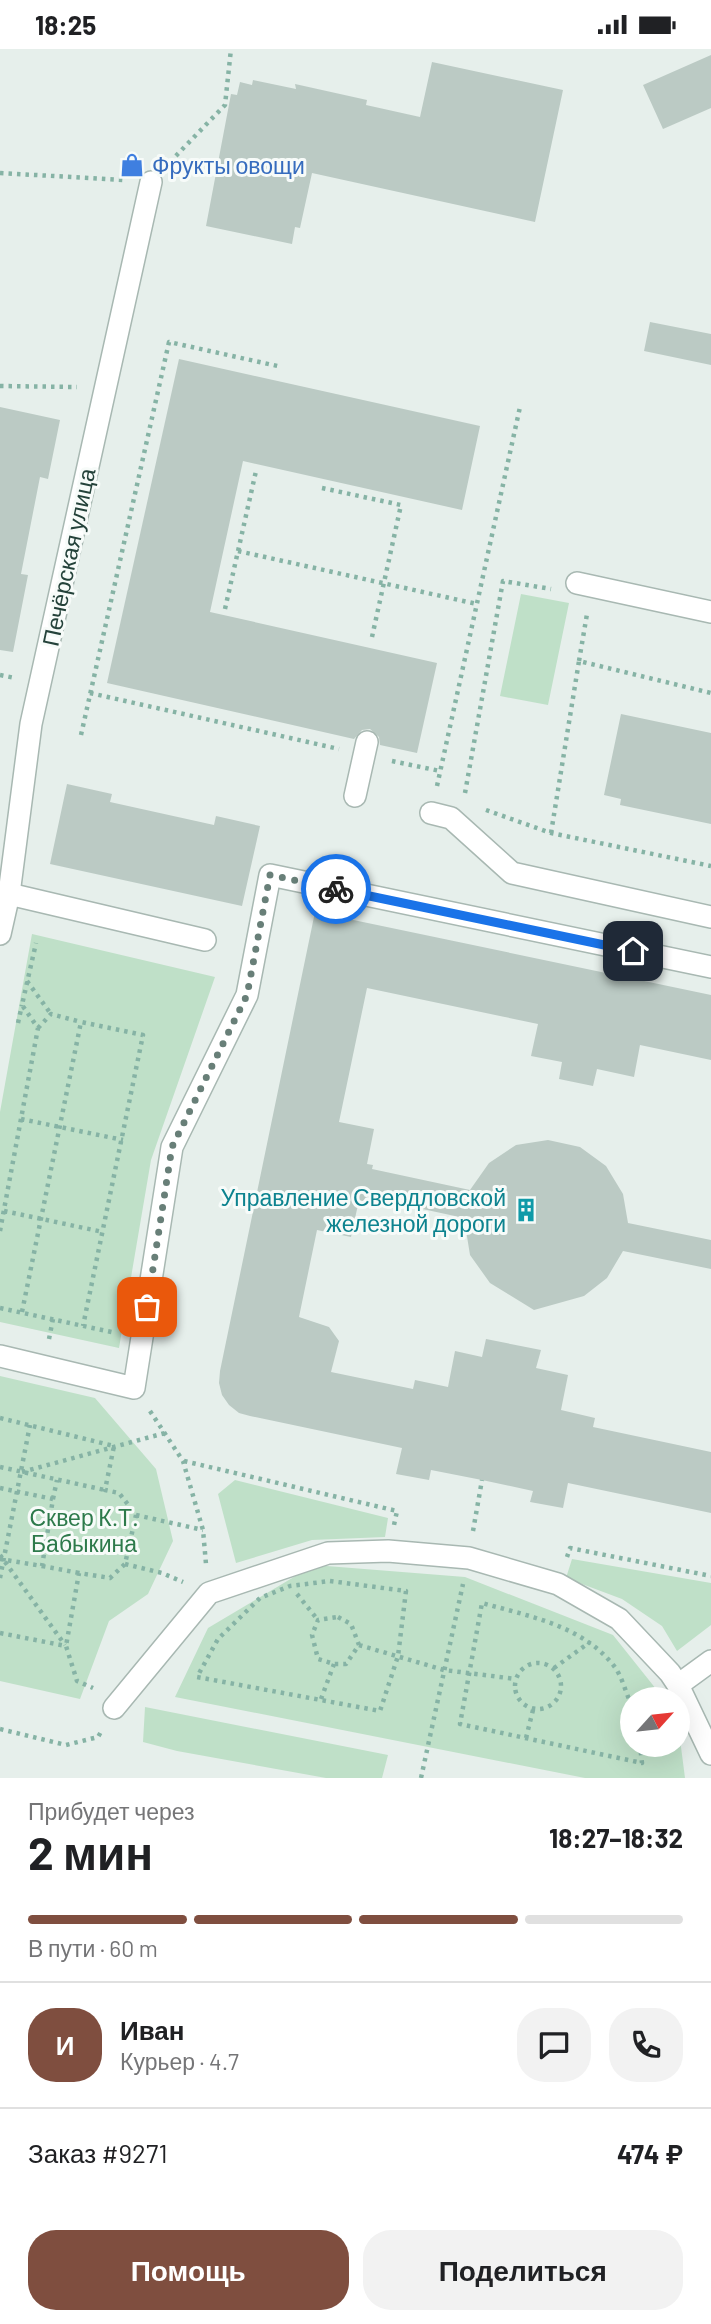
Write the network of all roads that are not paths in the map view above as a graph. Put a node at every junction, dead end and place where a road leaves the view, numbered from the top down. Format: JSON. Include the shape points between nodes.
{"nodes":[{"id":1,"x":151,"y":182,"type":"road end"},
{"id":2,"x":585,"y":585,"type":"road end"},
{"id":3,"x":711,"y":613,"type":"edge"},
{"id":4,"x":366,"y":748,"type":"road end"},
{"id":5,"x":355,"y":796,"type":"dead end"},
{"id":6,"x":431,"y":813,"type":"road end"},
{"id":7,"x":9,"y":894,"type":"junction"},
{"id":8,"x":711,"y":917,"type":"edge"},
{"id":9,"x":0,"y":934,"type":"edge"},
{"id":10,"x":205,"y":940,"type":"dead end"},
{"id":11,"x":711,"y":967,"type":"edge"},
{"id":12,"x":0,"y":1356,"type":"edge"},
{"id":13,"x":711,"y":1661,"type":"edge"},
{"id":14,"x":678,"y":1685,"type":"junction"},
{"id":15,"x":114,"y":1708,"type":"dead end"},
{"id":16,"x":711,"y":1754,"type":"edge"}],
"edges":[{"from":1,"to":7,"type":"street","name":"Печёрская улица","via":[[31,723]]},
{"from":2,"to":3,"type":"street"},
{"from":4,"to":5,"type":"street"},
{"from":6,"to":8,"type":"street","via":[[451,818],[512,873]]},
{"from":7,"to":9,"type":"street","name":"Печёрская улица"},
{"from":7,"to":10,"type":"street"},
{"from":11,"to":12,"type":"street","via":[[270,875],[247,995],[172,1147],[134,1388]]},
{"from":13,"to":14,"type":"street"},
{"from":14,"to":15,"type":"street","via":[[619,1619],[558,1584],[469,1558],[388,1551],[328,1553],[209,1593]]},
{"from":14,"to":16,"type":"street"}]}
